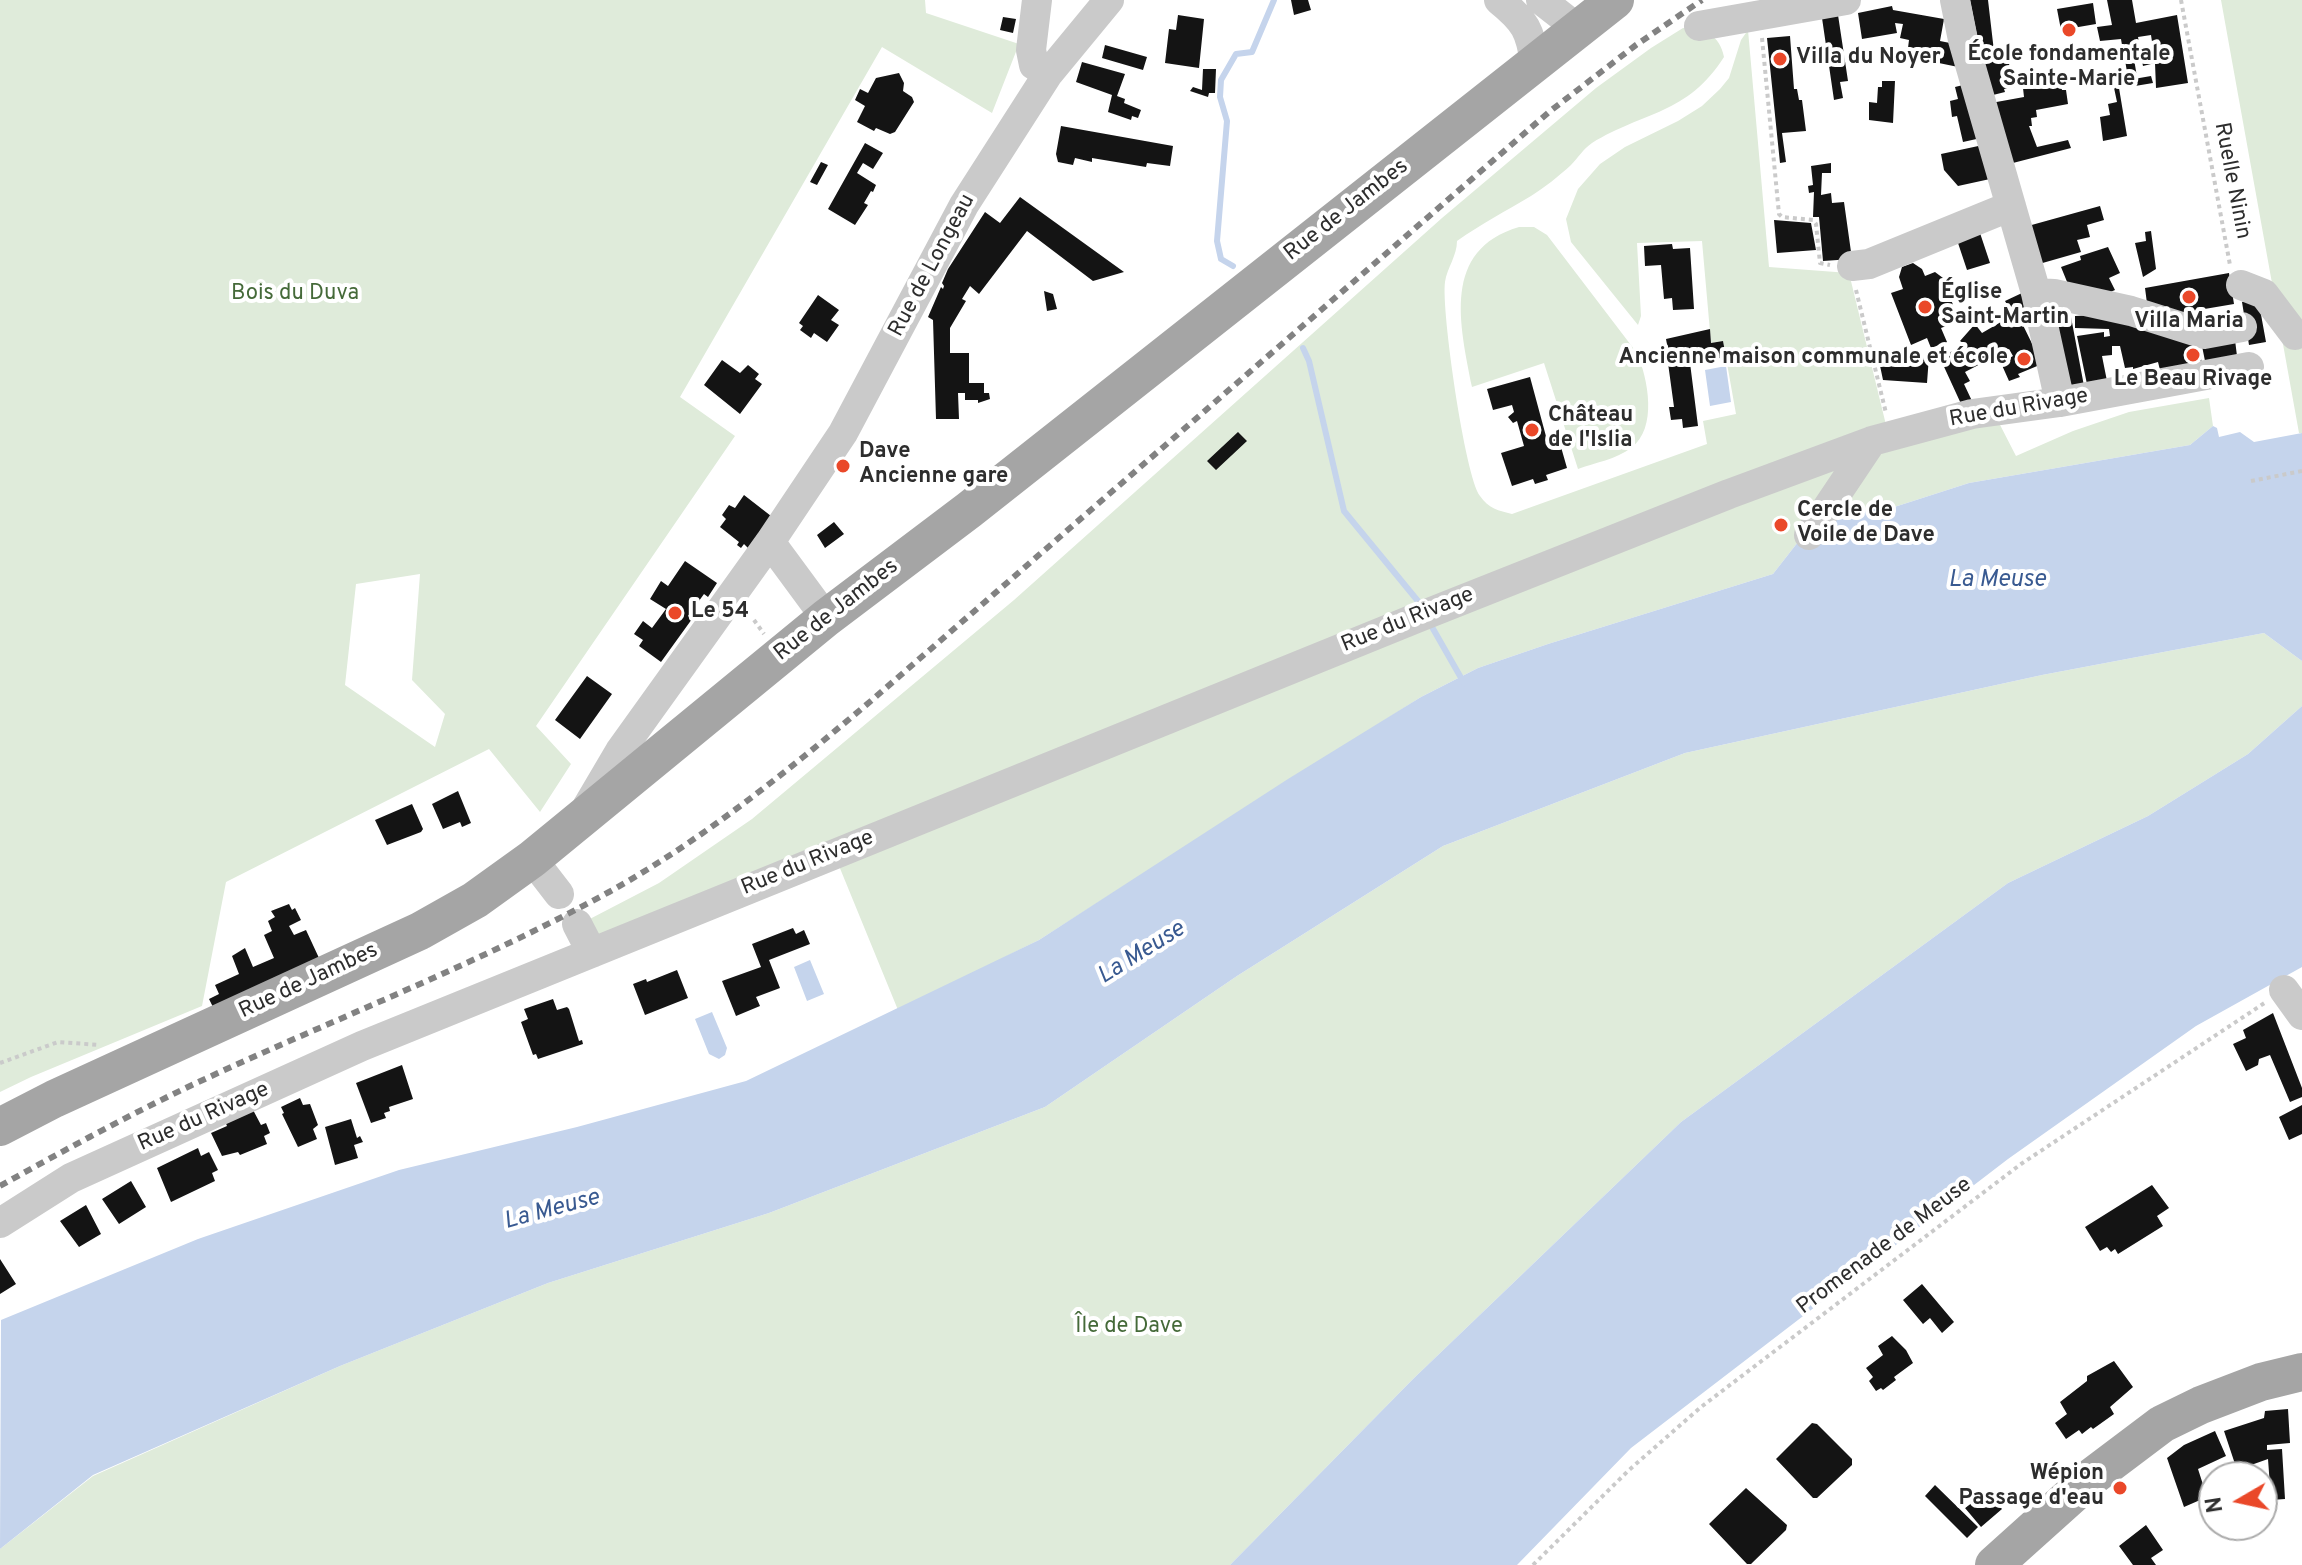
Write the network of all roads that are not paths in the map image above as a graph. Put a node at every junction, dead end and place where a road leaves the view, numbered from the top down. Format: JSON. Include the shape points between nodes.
{"nodes":[{"id":1,"x":1037,"y":0,"type":"edge"},
{"id":2,"x":1109,"y":0,"type":"edge"},
{"id":3,"x":1499,"y":0,"type":"edge"},
{"id":4,"x":1541,"y":0,"type":"edge"},
{"id":5,"x":1615,"y":0,"type":"edge"},
{"id":6,"x":1846,"y":0,"type":"edge"},
{"id":7,"x":1955,"y":0,"type":"edge"},
{"id":8,"x":1699,"y":26,"type":"dead end"},
{"id":9,"x":1577,"y":28,"type":"junction"},
{"id":10,"x":1535,"y":64,"type":"junction"},
{"id":11,"x":1048,"y":74,"type":"junction"},
{"id":12,"x":2011,"y":206,"type":"junction"},
{"id":13,"x":1838,"y":266,"type":"road end"},
{"id":14,"x":2236,"y":274,"type":"road end"},
{"id":15,"x":2036,"y":293,"type":"junction"},
{"id":16,"x":2242,"y":327,"type":"dead end"},
{"id":17,"x":2295,"y":335,"type":"dead end"},
{"id":18,"x":2249,"y":367,"type":"dead end"},
{"id":19,"x":2060,"y":402,"type":"junction"},
{"id":20,"x":1882,"y":438,"type":"junction"},
{"id":21,"x":1809,"y":535,"type":"dead end"},
{"id":22,"x":770,"y":542,"type":"junction"},
{"id":23,"x":826,"y":618,"type":"junction"},
{"id":24,"x":578,"y":822,"type":"junction"},
{"id":25,"x":532,"y":859,"type":"junction"},
{"id":26,"x":559,"y":894,"type":"dead end"},
{"id":27,"x":577,"y":924,"type":"dead end"},
{"id":28,"x":592,"y":953,"type":"junction"},
{"id":29,"x":2284,"y":990,"type":"road end"},
{"id":30,"x":2302,"y":1015,"type":"edge"},
{"id":31,"x":0,"y":1127,"type":"edge"},
{"id":32,"x":0,"y":1223,"type":"edge"},
{"id":33,"x":2302,"y":1372,"type":"edge"},
{"id":34,"x":1994,"y":1565,"type":"edge"}],
"edges":[{"from":1,"to":11,"type":"street","via":[[1031,50],[1034,65]]},
{"from":2,"to":11,"type":"street","name":"Rue de Longeau"},
{"from":3,"to":10,"type":"street","via":[[1529,32]]},
{"from":4,"to":9,"type":"street"},
{"from":5,"to":9,"type":"main road","name":"Rue de Jambes"},
{"from":6,"to":8,"type":"street"},
{"from":7,"to":12,"type":"street"},
{"from":9,"to":10,"type":"main road","name":"Rue de Jambes"},
{"from":10,"to":23,"type":"main road","name":"Rue de Jambes"},
{"from":11,"to":22,"type":"street","name":"Rue de Longeau","via":[[964,205],[843,433]]},
{"from":12,"to":13,"type":"street","via":[[1869,264]]},
{"from":12,"to":15,"type":"street"},
{"from":14,"to":17,"type":"street","via":[[2264,294]]},
{"from":15,"to":16,"type":"street","via":[[2131,311],[2204,334]]},
{"from":15,"to":19,"type":"street"},
{"from":18,"to":19,"type":"street","name":"Rue du Rivage"},
{"from":19,"to":20,"type":"street","name":"Rue du Rivage","via":[[1972,414]]},
{"from":20,"to":21,"type":"street"},
{"from":20,"to":28,"type":"street","name":"Rue du Rivage","via":[[1424,614]]},
{"from":22,"to":23,"type":"street"},
{"from":22,"to":24,"type":"street","name":"Rue de Longeau","via":[[620,751]]},
{"from":23,"to":24,"type":"main road","name":"Rue de Jambes"},
{"from":24,"to":25,"type":"main road","name":"Rue de Jambes"},
{"from":25,"to":26,"type":"street"},
{"from":25,"to":31,"type":"main road","name":"Rue de Jambes","via":[[420,931]]},
{"from":27,"to":28,"type":"street"},
{"from":28,"to":32,"type":"street","name":"Rue du Rivage","via":[[362,1046],[71,1178]]},
{"from":29,"to":30,"type":"street"},
{"from":33,"to":34,"type":"main road","via":[[2261,1382],[2162,1424],[2093,1476]]}]}
